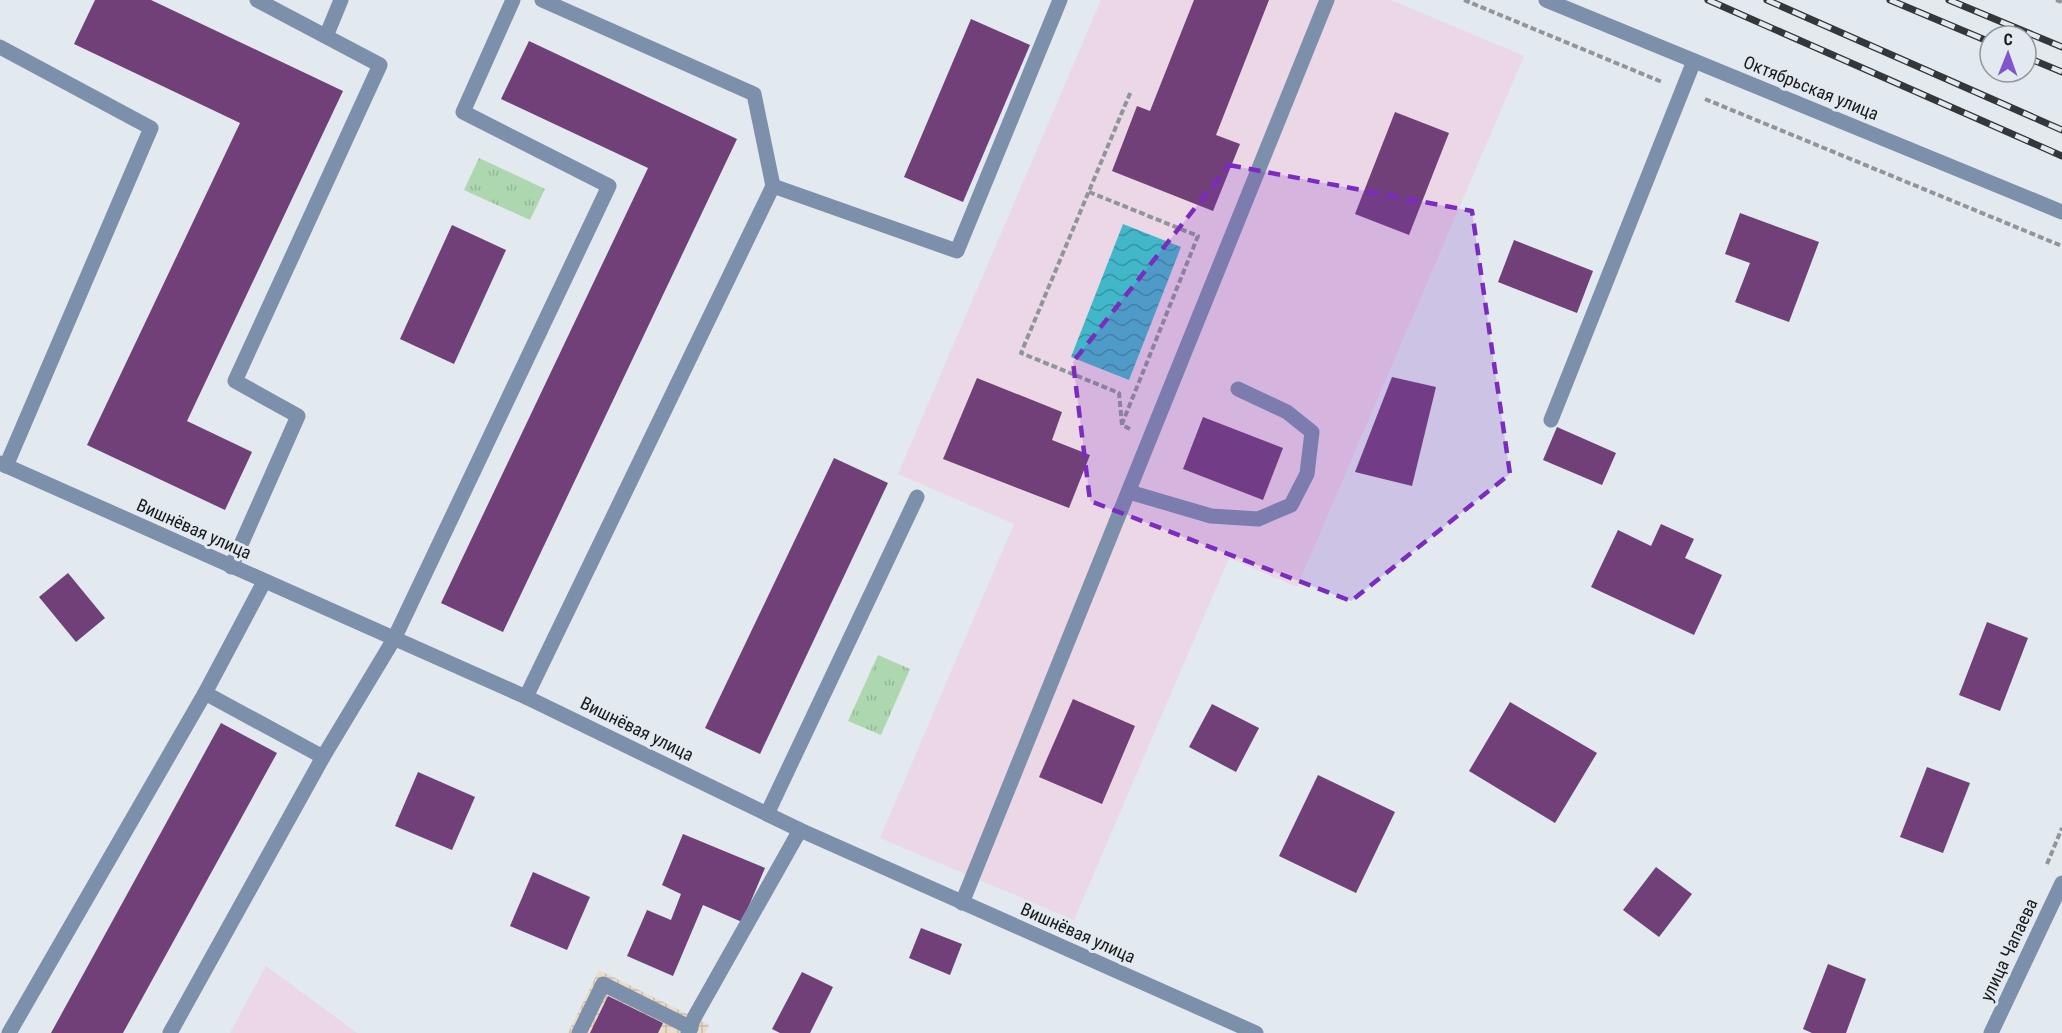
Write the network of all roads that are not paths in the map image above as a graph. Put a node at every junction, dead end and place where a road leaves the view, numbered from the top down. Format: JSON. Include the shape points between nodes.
{"nodes":[{"id":1,"x":257,"y":0,"type":"edge"},
{"id":2,"x":341,"y":0,"type":"edge"},
{"id":3,"x":513,"y":0,"type":"edge"},
{"id":4,"x":542,"y":0,"type":"edge"},
{"id":5,"x":1060,"y":0,"type":"edge"},
{"id":6,"x":1327,"y":0,"type":"edge"},
{"id":7,"x":1546,"y":0,"type":"edge"},
{"id":8,"x":327,"y":34,"type":"junction"},
{"id":9,"x":0,"y":47,"type":"edge"},
{"id":10,"x":1694,"y":61,"type":"junction"},
{"id":11,"x":773,"y":186,"type":"junction"},
{"id":12,"x":2062,"y":212,"type":"edge"},
{"id":13,"x":1238,"y":389,"type":"dead end"},
{"id":14,"x":1551,"y":420,"type":"dead end"},
{"id":15,"x":3,"y":465,"type":"edge"},
{"id":16,"x":1129,"y":492,"type":"junction"},
{"id":17,"x":917,"y":496,"type":"dead end"},
{"id":18,"x":231,"y":567,"type":"junction"},
{"id":19,"x":264,"y":582,"type":"junction"},
{"id":20,"x":394,"y":639,"type":"junction"},
{"id":21,"x":205,"y":693,"type":"junction"},
{"id":22,"x":526,"y":697,"type":"junction"},
{"id":23,"x":323,"y":757,"type":"junction"},
{"id":24,"x":767,"y":814,"type":"junction"},
{"id":25,"x":800,"y":830,"type":"junction"},
{"id":26,"x":2062,"y":883,"type":"edge"},
{"id":27,"x":962,"y":903,"type":"junction"},
{"id":28,"x":690,"y":1031,"type":"edge"},
{"id":29,"x":9,"y":1033,"type":"edge"},
{"id":30,"x":170,"y":1033,"type":"edge"},
{"id":31,"x":579,"y":1033,"type":"edge"},
{"id":32,"x":1256,"y":1033,"type":"edge"},
{"id":33,"x":1991,"y":1033,"type":"edge"}],
"edges":[{"from":1,"to":8,"type":"street"},
{"from":2,"to":8,"type":"street"},
{"from":3,"to":20,"type":"street","via":[[463,112],[609,186]]},
{"from":4,"to":11,"type":"street","via":[[754,94]]},
{"from":5,"to":11,"type":"street","via":[[957,251]]},
{"from":6,"to":16,"type":"street"},
{"from":7,"to":10,"type":"street","name":"Октябрьская улица"},
{"from":8,"to":18,"type":"street","via":[[380,65],[235,381],[298,416]]},
{"from":9,"to":15,"type":"street","via":[[151,128]]},
{"from":10,"to":12,"type":"street","name":"Октябрьская улица"},
{"from":10,"to":14,"type":"street"},
{"from":11,"to":22,"type":"street"},
{"from":13,"to":16,"type":"street","via":[[1287,412],[1312,432],[1307,474],[1291,505],[1258,519],[1211,516]]},
{"from":15,"to":18,"type":"street","name":"Вишнёвая улица"},
{"from":16,"to":27,"type":"street"},
{"from":17,"to":24,"type":"street"},
{"from":18,"to":19,"type":"street","name":"Вишнёвая улица"},
{"from":19,"to":20,"type":"street","name":"Вишнёвая улица"},
{"from":19,"to":21,"type":"street"},
{"from":20,"to":22,"type":"street","name":"Вишнёвая улица"},
{"from":20,"to":23,"type":"street"},
{"from":21,"to":23,"type":"street"},
{"from":21,"to":29,"type":"street"},
{"from":22,"to":24,"type":"street","name":"Вишнёвая улица"},
{"from":23,"to":30,"type":"street"},
{"from":24,"to":25,"type":"street","name":"Вишнёвая улица"},
{"from":25,"to":27,"type":"street","name":"Вишнёвая улица"},
{"from":25,"to":28,"type":"street"},
{"from":26,"to":33,"type":"street","name":"улица Чапаева"},
{"from":27,"to":32,"type":"street","name":"Вишнёвая улица"},
{"from":28,"to":31,"type":"street","via":[[603,984]]}]}
